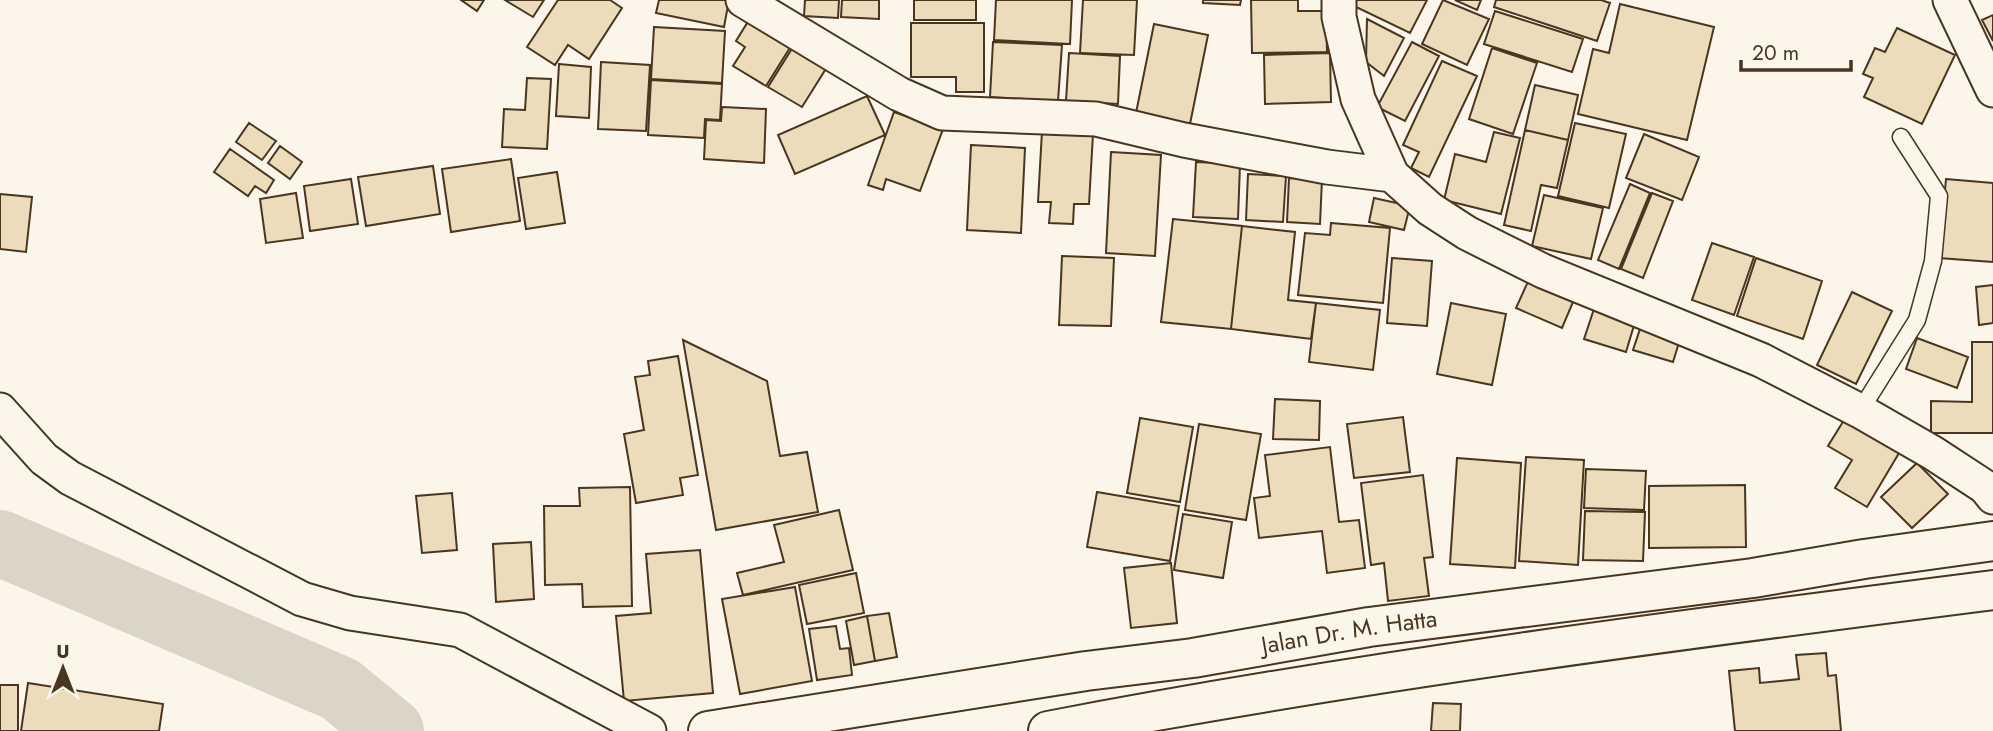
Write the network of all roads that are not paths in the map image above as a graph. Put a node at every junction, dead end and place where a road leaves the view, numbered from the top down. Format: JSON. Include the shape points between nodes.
{"nodes":[{"id":1,"x":743,"y":0,"type":"edge"},
{"id":2,"x":1339,"y":0,"type":"edge"},
{"id":3,"x":1950,"y":0,"type":"edge"},
{"id":4,"x":1993,"y":90,"type":"edge"},
{"id":5,"x":1901,"y":137,"type":"dead end"},
{"id":6,"x":1392,"y":175,"type":"junction"},
{"id":7,"x":0,"y":410,"type":"edge"},
{"id":8,"x":1860,"y":411,"type":"junction"},
{"id":9,"x":1990,"y":490,"type":"edge"},
{"id":10,"x":1993,"y":541,"type":"edge"},
{"id":11,"x":1993,"y":590,"type":"edge"},
{"id":12,"x":649,"y":731,"type":"edge"},
{"id":13,"x":708,"y":731,"type":"edge"},
{"id":14,"x":1048,"y":731,"type":"edge"}],
"edges":[{"from":1,"to":6,"type":"street","via":[[899,94],[942,113],[1096,119],[1197,143]]},
{"from":2,"to":6,"type":"street","via":[[1358,99]]},
{"from":3,"to":4,"type":"street"},
{"from":5,"to":8,"type":"lane","via":[[1939,196],[1933,261],[1917,320]]},
{"from":6,"to":8,"type":"street","via":[[1430,209],[1467,233],[1543,271],[1761,360]]},
{"from":7,"to":12,"type":"street","via":[[44,459],[70,478],[302,599],[326,609],[460,631]]},
{"from":8,"to":9,"type":"street"},
{"from":10,"to":13,"type":"main road","name":"Jalan Dr. M. Hatta","via":[[1753,578],[1369,627],[1193,659],[1086,671]]},
{"from":11,"to":14,"type":"main road","name":"Jalan Dr. M. Hatta","via":[[1377,674]]}]}
